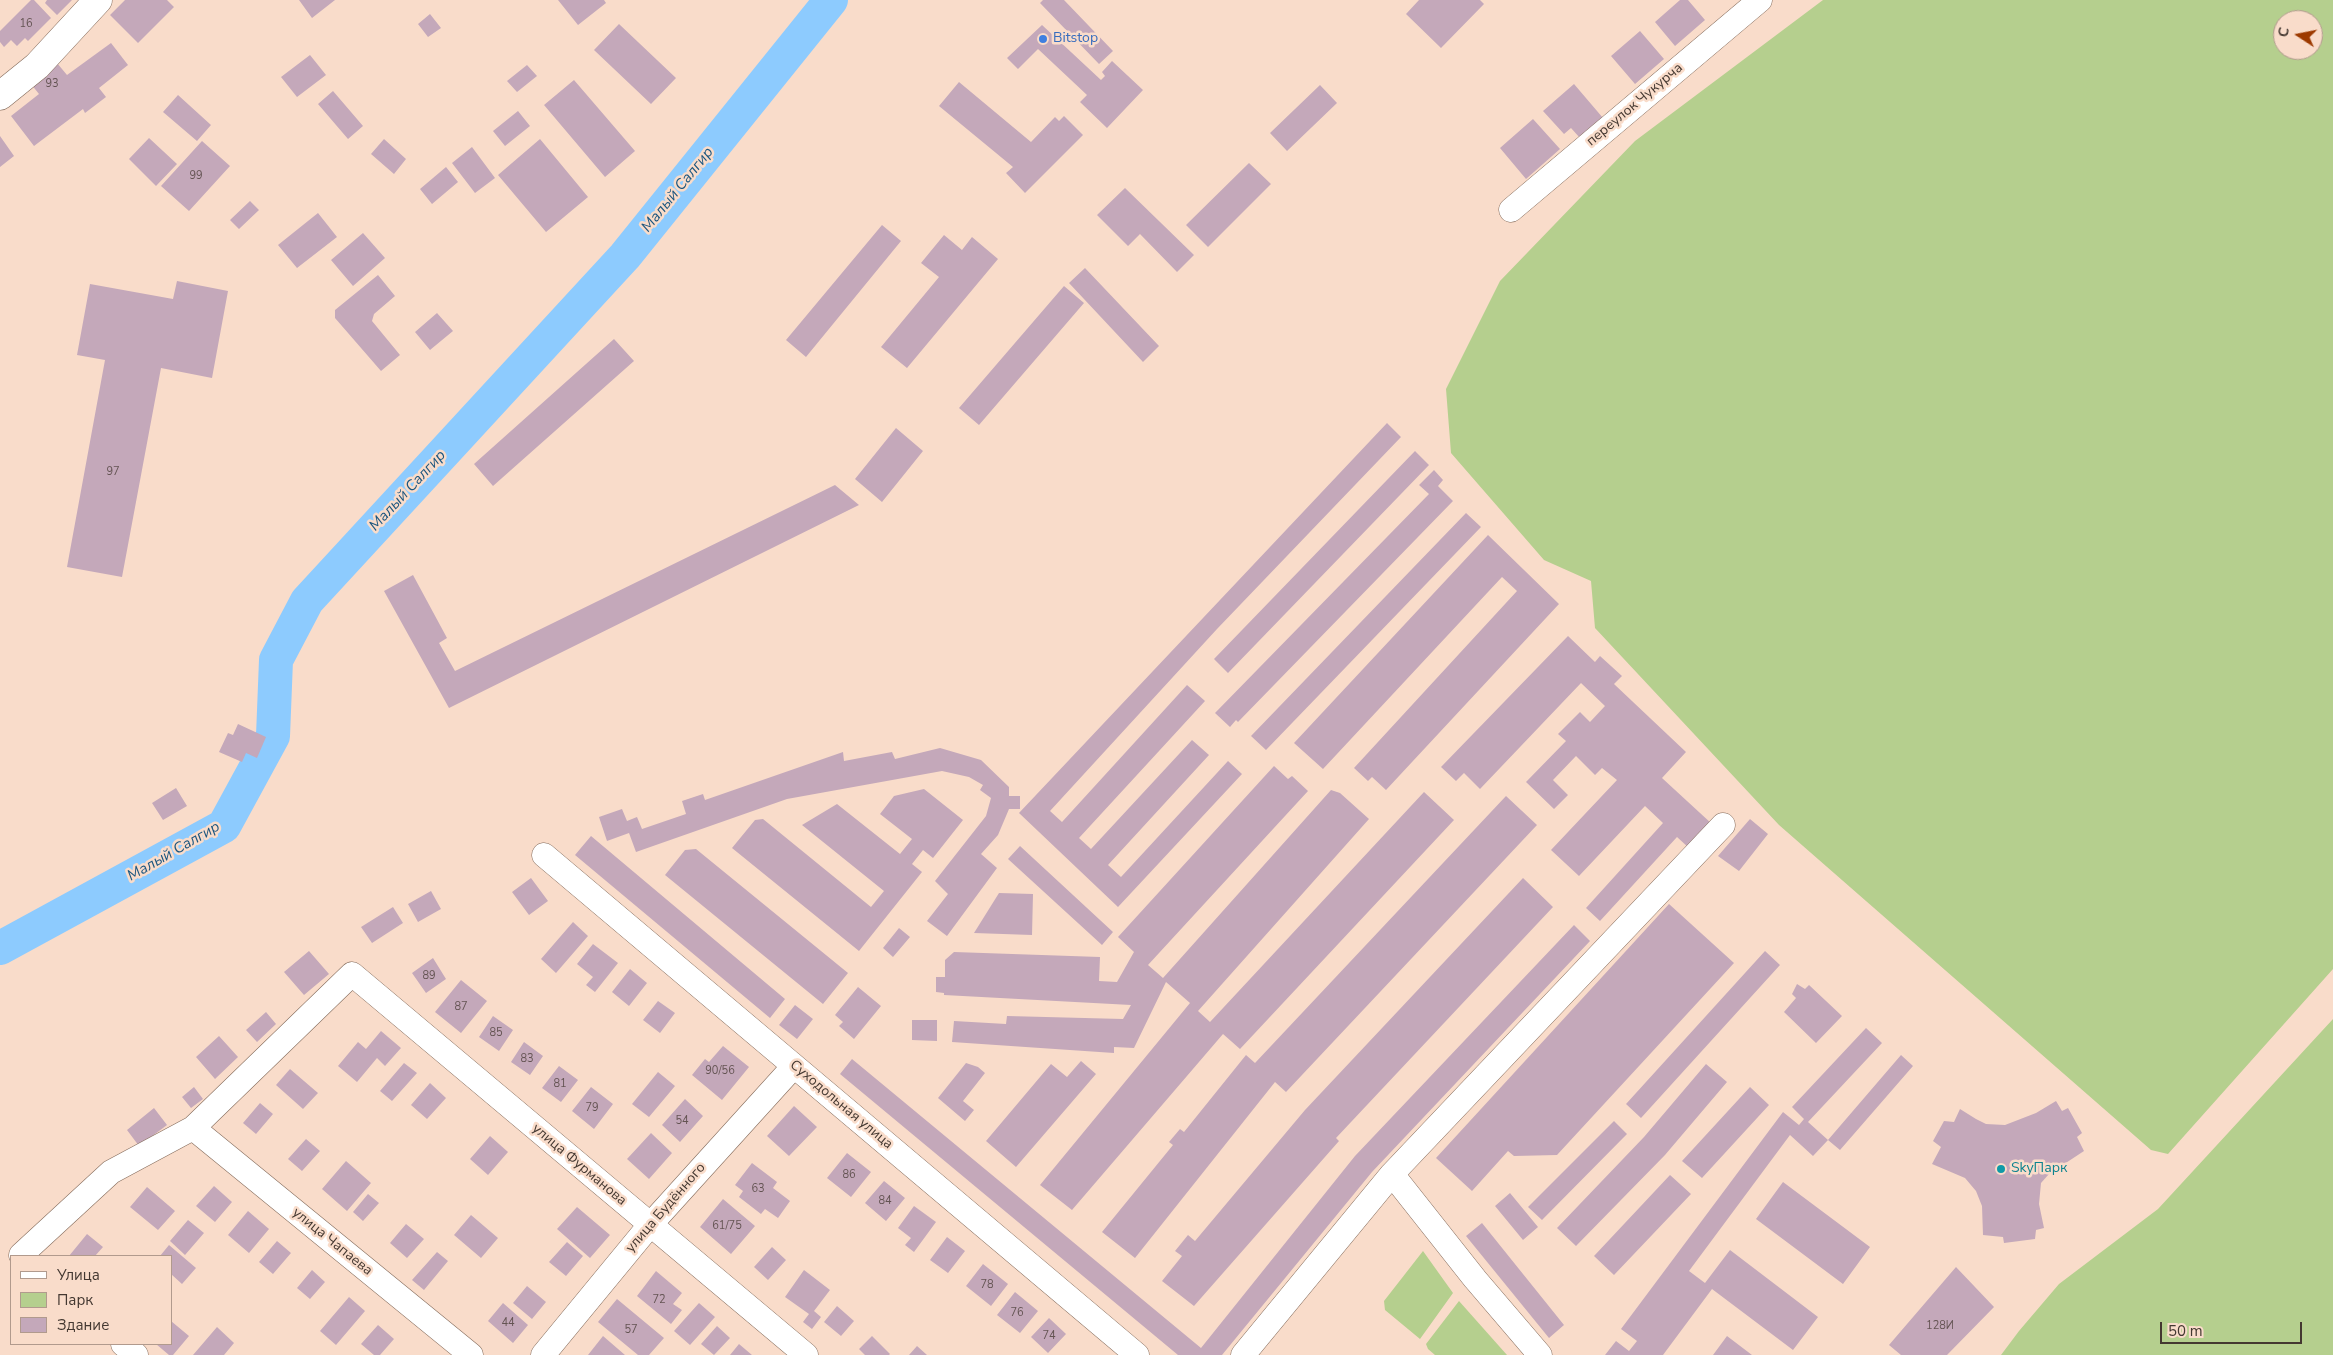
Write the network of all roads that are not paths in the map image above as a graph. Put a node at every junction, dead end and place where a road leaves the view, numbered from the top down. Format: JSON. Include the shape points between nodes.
{"nodes":[{"id":1,"x":98,"y":0,"type":"edge"},
{"id":2,"x":1760,"y":0,"type":"edge"},
{"id":3,"x":0,"y":96,"type":"edge"},
{"id":4,"x":1511,"y":210,"type":"dead end"},
{"id":5,"x":1723,"y":825,"type":"dead end"},
{"id":6,"x":544,"y":855,"type":"dead end"},
{"id":7,"x":794,"y":1066,"type":"junction"},
{"id":8,"x":194,"y":1128,"type":"junction"},
{"id":9,"x":1392,"y":1174,"type":"junction"},
{"id":10,"x":650,"y":1225,"type":"junction"},
{"id":11,"x":23,"y":1255,"type":"edge"},
{"id":12,"x":123,"y":1345,"type":"edge"},
{"id":13,"x":136,"y":1355,"type":"edge"},
{"id":14,"x":471,"y":1355,"type":"edge"},
{"id":15,"x":543,"y":1355,"type":"edge"},
{"id":16,"x":806,"y":1355,"type":"edge"},
{"id":17,"x":1137,"y":1355,"type":"edge"},
{"id":18,"x":1243,"y":1355,"type":"edge"},
{"id":19,"x":1540,"y":1355,"type":"edge"}],
"edges":[{"from":1,"to":3,"type":"main road","via":[[37,66]]},
{"from":2,"to":4,"type":"street","name":"переулок Чукурча"},
{"from":5,"to":9,"type":"street"},
{"from":6,"to":7,"type":"street","name":"Суходольная улица"},
{"from":7,"to":10,"type":"street","name":"улица Будённого"},
{"from":7,"to":17,"type":"street","name":"Суходольная улица"},
{"from":8,"to":10,"type":"street","name":"улица Фурманова","via":[[352,974]]},
{"from":8,"to":11,"type":"street","via":[[111,1172]]},
{"from":8,"to":14,"type":"street","name":"улица Чапаева"},
{"from":9,"to":18,"type":"street"},
{"from":9,"to":19,"type":"street","via":[[1474,1279]]},
{"from":10,"to":15,"type":"street","name":"улица Будённого"},
{"from":10,"to":16,"type":"street","name":"улица Фурманова"},
{"from":12,"to":13,"type":"street"}]}
